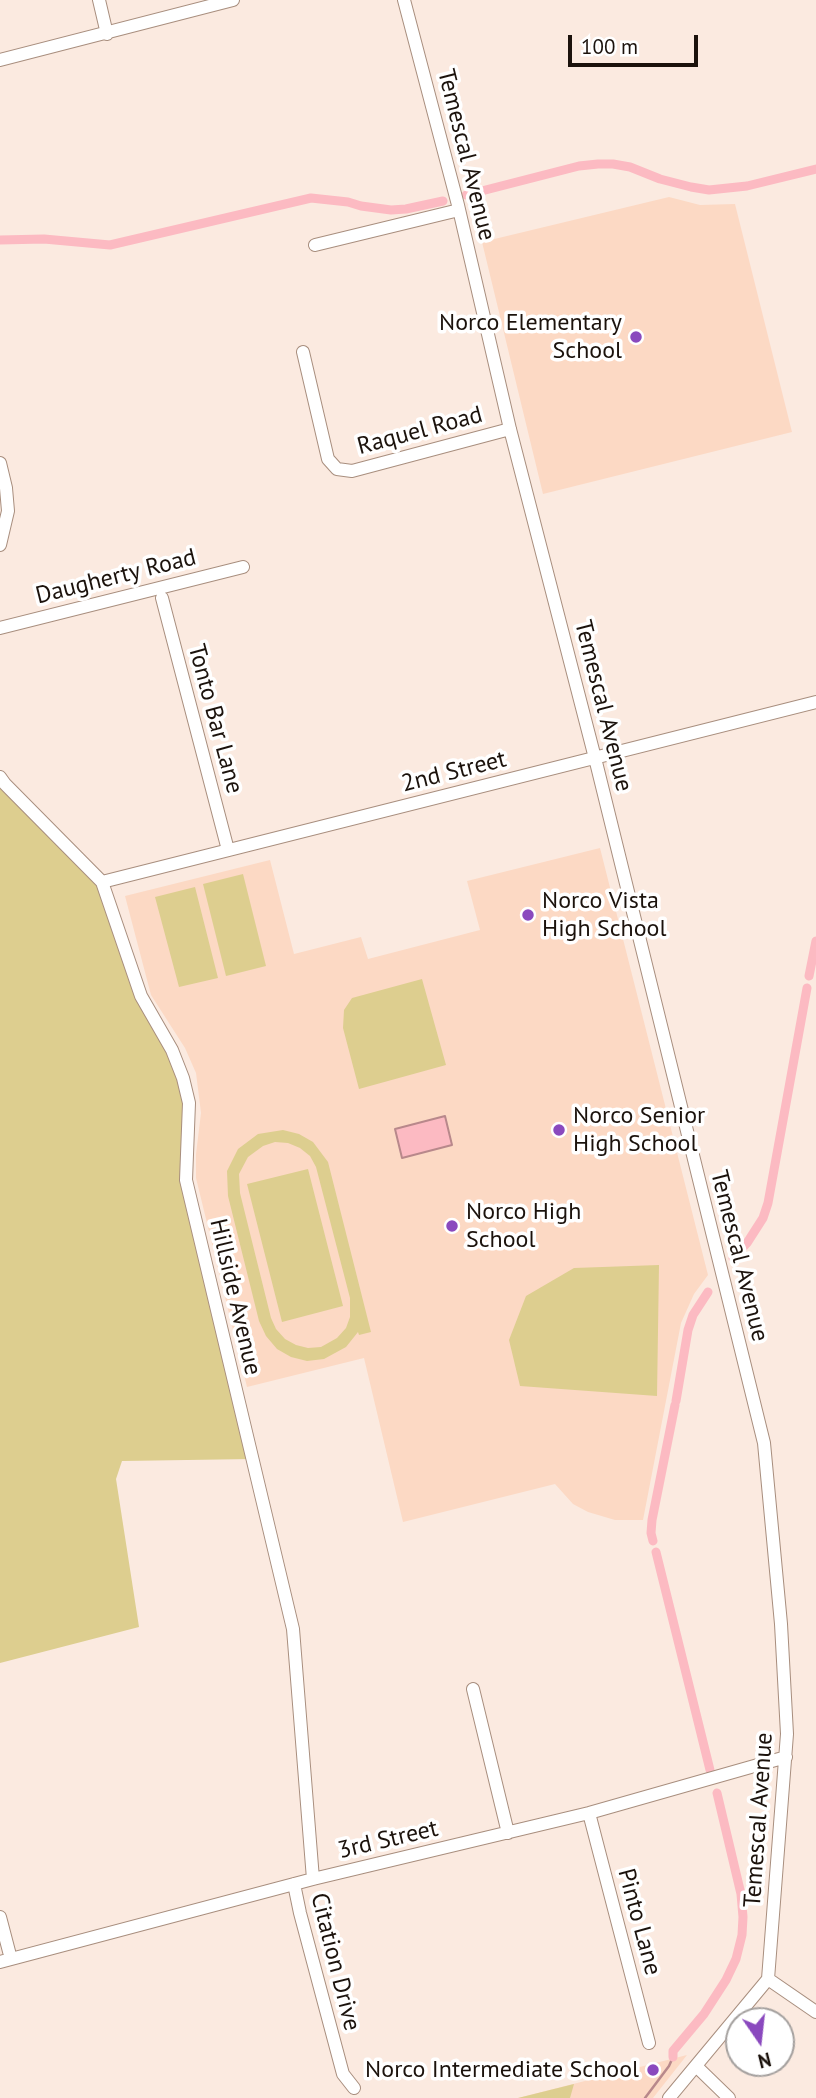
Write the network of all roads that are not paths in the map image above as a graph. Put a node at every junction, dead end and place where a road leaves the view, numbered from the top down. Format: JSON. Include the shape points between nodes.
{"nodes":[{"id":1,"x":99,"y":0,"type":"edge"},
{"id":2,"x":233,"y":0,"type":"edge"},
{"id":3,"x":404,"y":0,"type":"edge"},
{"id":4,"x":107,"y":33,"type":"junction"},
{"id":5,"x":0,"y":60,"type":"edge"},
{"id":6,"x":459,"y":210,"type":"junction"},
{"id":7,"x":315,"y":246,"type":"dead end"},
{"id":8,"x":303,"y":352,"type":"dead end"},
{"id":9,"x":510,"y":429,"type":"junction"},
{"id":10,"x":0,"y":463,"type":"edge"},
{"id":11,"x":0,"y":545,"type":"edge"},
{"id":12,"x":243,"y":567,"type":"dead end"},
{"id":13,"x":162,"y":598,"type":"dead end"},
{"id":14,"x":0,"y":628,"type":"edge"},
{"id":15,"x":816,"y":702,"type":"edge"},
{"id":16,"x":595,"y":758,"type":"junction"},
{"id":17,"x":0,"y":777,"type":"edge"},
{"id":18,"x":228,"y":850,"type":"junction"},
{"id":19,"x":102,"y":883,"type":"junction"},
{"id":20,"x":473,"y":1689,"type":"dead end"},
{"id":21,"x":786,"y":1757,"type":"junction"},
{"id":22,"x":589,"y":1813,"type":"junction"},
{"id":23,"x":508,"y":1833,"type":"junction"},
{"id":24,"x":313,"y":1879,"type":"junction"},
{"id":25,"x":294,"y":1884,"type":"junction"},
{"id":26,"x":0,"y":1917,"type":"edge"},
{"id":27,"x":6,"y":1961,"type":"edge"},
{"id":28,"x":768,"y":1979,"type":"junction"},
{"id":29,"x":816,"y":2012,"type":"edge"},
{"id":30,"x":649,"y":2043,"type":"dead end"},
{"id":31,"x":696,"y":2066,"type":"junction"},
{"id":32,"x":354,"y":2088,"type":"dead end"},
{"id":33,"x":669,"y":2098,"type":"edge"},
{"id":34,"x":729,"y":2098,"type":"edge"}],
"edges":[{"from":1,"to":4,"type":"street"},
{"from":2,"to":4,"type":"street"},
{"from":3,"to":6,"type":"street","name":"Temescal Avenue"},
{"from":4,"to":5,"type":"street"},
{"from":6,"to":7,"type":"street"},
{"from":6,"to":9,"type":"street","name":"Temescal Avenue"},
{"from":8,"to":9,"type":"street","name":"Raquel Road","via":[[328,459],[337,469],[352,471]]},
{"from":9,"to":16,"type":"street","name":"Temescal Avenue"},
{"from":10,"to":11,"type":"street","via":[[8,511]]},
{"from":12,"to":14,"type":"street","name":"Daugherty Road"},
{"from":13,"to":18,"type":"street","name":"Tonto Bar Lane"},
{"from":15,"to":16,"type":"street","name":"2nd Street"},
{"from":16,"to":18,"type":"street","name":"2nd Street"},
{"from":16,"to":21,"type":"street","name":"Temescal Avenue","via":[[764,1443],[781,1624]]},
{"from":17,"to":19,"type":"street","name":"Hillside Avenue"},
{"from":18,"to":19,"type":"street","name":"2nd Street"},
{"from":19,"to":24,"type":"street","name":"Hillside Avenue","via":[[141,996],[184,1078],[189,1103],[186,1180],[293,1629]]},
{"from":20,"to":23,"type":"street"},
{"from":21,"to":22,"type":"street","name":"3rd Street"},
{"from":21,"to":28,"type":"street","name":"Temescal Avenue"},
{"from":22,"to":23,"type":"street","name":"3rd Street"},
{"from":22,"to":30,"type":"street","name":"Pinto Lane"},
{"from":23,"to":24,"type":"street","name":"3rd Street"},
{"from":24,"to":25,"type":"street","name":"3rd Street"},
{"from":25,"to":27,"type":"street","name":"3rd Street"},
{"from":25,"to":32,"type":"street","name":"Citation Drive","via":[[343,2074]]},
{"from":26,"to":27,"type":"street"},
{"from":28,"to":29,"type":"street"},
{"from":28,"to":31,"type":"street"},
{"from":31,"to":33,"type":"street"},
{"from":31,"to":34,"type":"street"}]}
